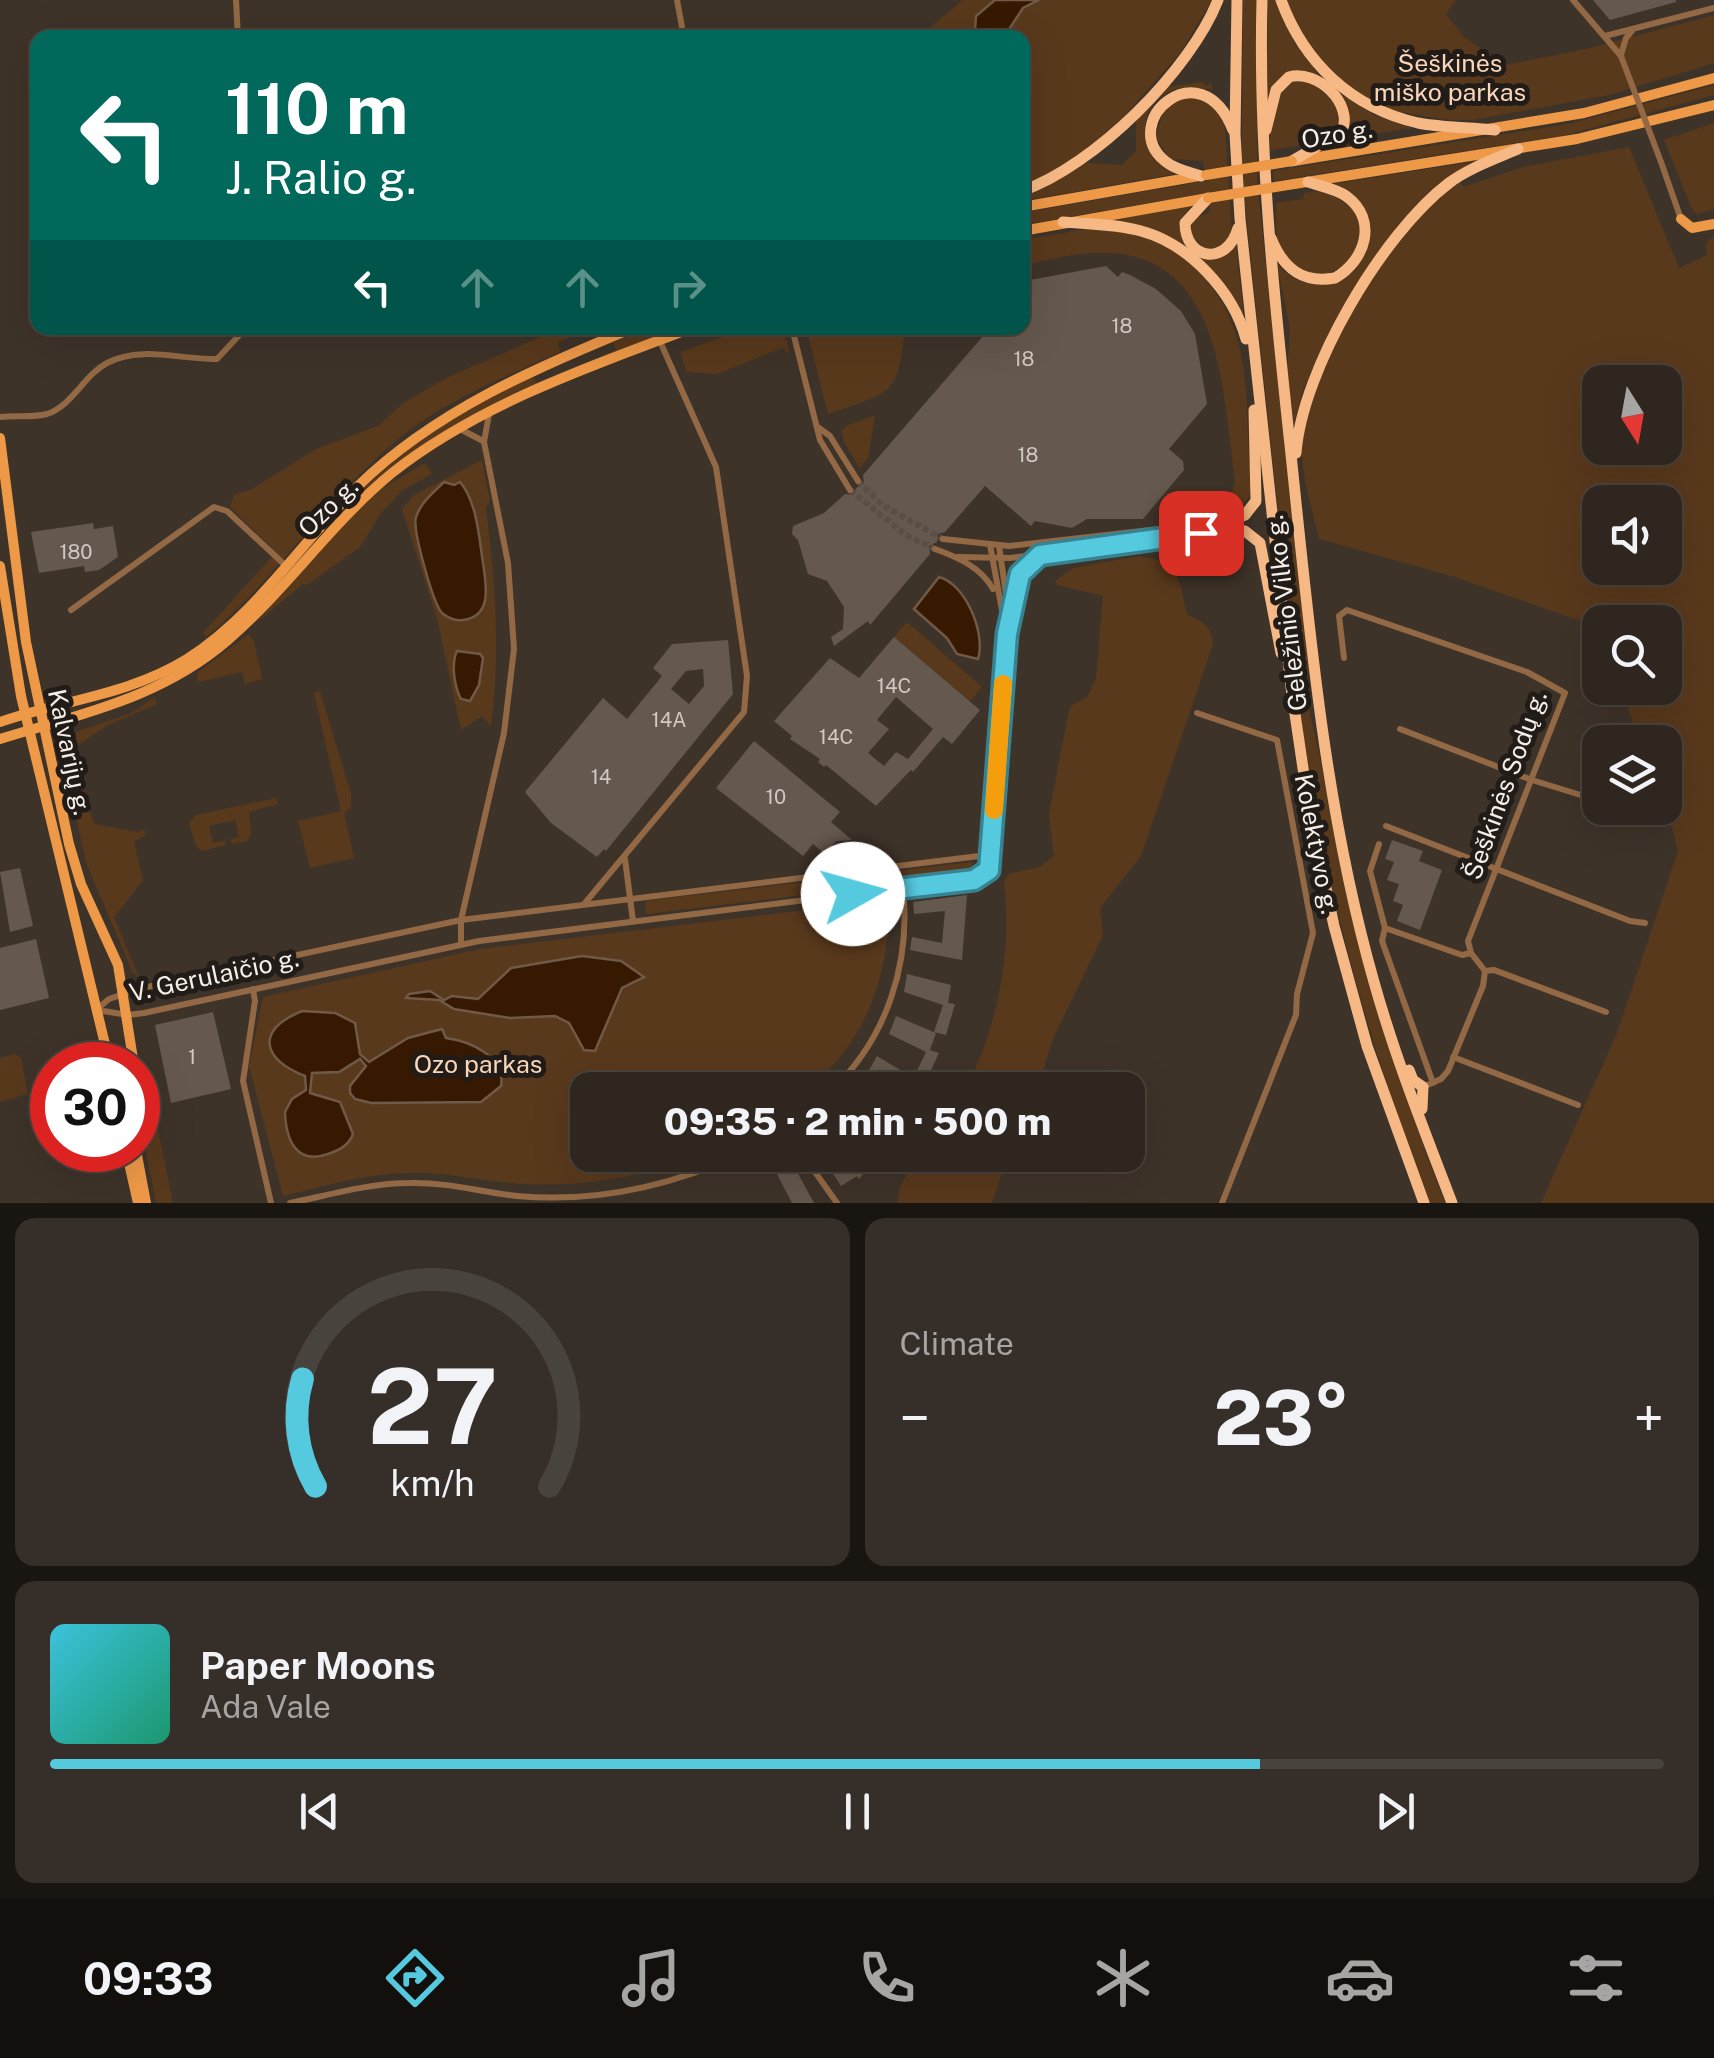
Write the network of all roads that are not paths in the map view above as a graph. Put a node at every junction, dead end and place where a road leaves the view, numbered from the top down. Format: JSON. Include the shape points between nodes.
{"nodes":[{"id":1,"x":236,"y":0,"type":"edge"},
{"id":2,"x":677,"y":0,"type":"edge"},
{"id":3,"x":1218,"y":0,"type":"edge"},
{"id":4,"x":1237,"y":0,"type":"edge"},
{"id":5,"x":1262,"y":0,"type":"edge"},
{"id":6,"x":1281,"y":0,"type":"edge"},
{"id":7,"x":1572,"y":0,"type":"edge"},
{"id":8,"x":1714,"y":8,"type":"edge"},
{"id":9,"x":1637,"y":28,"type":"junction"},
{"id":10,"x":238,"y":30,"type":"edge"},
{"id":11,"x":683,"y":30,"type":"edge"},
{"id":12,"x":1604,"y":36,"type":"junction"},
{"id":13,"x":1621,"y":56,"type":"junction"},
{"id":14,"x":1714,"y":78,"type":"edge"},
{"id":15,"x":1710,"y":108,"type":"edge"},
{"id":16,"x":1495,"y":130,"type":"junction"},
{"id":17,"x":1235,"y":134,"type":"junction"},
{"id":18,"x":1262,"y":149,"type":"junction"},
{"id":19,"x":1518,"y":149,"type":"junction"},
{"id":20,"x":1292,"y":161,"type":"junction"},
{"id":21,"x":1204,"y":175,"type":"junction"},
{"id":22,"x":1308,"y":182,"type":"junction"},
{"id":23,"x":1030,"y":187,"type":"edge"},
{"id":24,"x":1208,"y":198,"type":"junction"},
{"id":25,"x":1030,"y":206,"type":"edge"},
{"id":26,"x":1240,"y":219,"type":"junction"},
{"id":27,"x":1681,"y":219,"type":"joint"},
{"id":28,"x":1062,"y":222,"type":"junction"},
{"id":29,"x":1714,"y":224,"type":"edge"},
{"id":30,"x":1030,"y":228,"type":"edge"},
{"id":31,"x":1266,"y":228,"type":"junction"},
{"id":32,"x":239,"y":335,"type":"edge"},
{"id":33,"x":619,"y":335,"type":"edge"},
{"id":34,"x":658,"y":335,"type":"edge"},
{"id":35,"x":673,"y":335,"type":"edge"},
{"id":36,"x":794,"y":335,"type":"edge"},
{"id":37,"x":660,"y":340,"type":"junction"},
{"id":38,"x":1255,"y":380,"type":"junction"},
{"id":39,"x":490,"y":414,"type":"junction"},
{"id":40,"x":0,"y":417,"type":"edge"},
{"id":41,"x":820,"y":428,"type":"junction"},
{"id":42,"x":460,"y":429,"type":"junction"},
{"id":43,"x":0,"y":438,"type":"edge"},
{"id":44,"x":484,"y":442,"type":"junction"},
{"id":45,"x":858,"y":481,"type":"tunnel mouth"},
{"id":46,"x":1294,"y":488,"type":"junction"},
{"id":47,"x":850,"y":490,"type":"tunnel mouth"},
{"id":48,"x":1230,"y":525,"type":"junction"},
{"id":49,"x":943,"y":539,"type":"tunnel mouth"},
{"id":50,"x":995,"y":546,"type":"junction"},
{"id":51,"x":934,"y":549,"type":"tunnel mouth"},
{"id":52,"x":1040,"y":555,"type":"junction"},
{"id":53,"x":958,"y":558,"type":"junction"},
{"id":54,"x":1000,"y":559,"type":"junction"},
{"id":55,"x":991,"y":560,"type":"junction"},
{"id":56,"x":0,"y":566,"type":"edge"},
{"id":57,"x":286,"y":566,"type":"junction"},
{"id":58,"x":998,"y":598,"type":"junction"},
{"id":59,"x":71,"y":610,"type":"dead end"},
{"id":60,"x":1010,"y":621,"type":"junction"},
{"id":61,"x":1007,"y":634,"type":"junction"},
{"id":62,"x":1344,"y":658,"type":"dead end"},
{"id":63,"x":1291,"y":691,"type":"junction"},
{"id":64,"x":1317,"y":694,"type":"junction"},
{"id":65,"x":41,"y":710,"type":"junction"},
{"id":66,"x":1197,"y":713,"type":"dead end"},
{"id":67,"x":25,"y":714,"type":"junction"},
{"id":68,"x":0,"y":722,"type":"edge"},
{"id":69,"x":44,"y":726,"type":"junction"},
{"id":70,"x":1400,"y":729,"type":"dead end"},
{"id":71,"x":29,"y":731,"type":"junction"},
{"id":72,"x":0,"y":739,"type":"edge"},
{"id":73,"x":1532,"y":780,"type":"junction"},
{"id":74,"x":1582,"y":796,"type":"edge"},
{"id":75,"x":1386,"y":826,"type":"dead end"},
{"id":76,"x":1379,"y":844,"type":"dead end"},
{"id":77,"x":992,"y":846,"type":"junction"},
{"id":78,"x":979,"y":856,"type":"junction"},
{"id":79,"x":624,"y":858,"type":"junction"},
{"id":80,"x":1496,"y":869,"type":"junction"},
{"id":81,"x":989,"y":870,"type":"junction"},
{"id":82,"x":903,"y":888,"type":"junction"},
{"id":83,"x":630,"y":898,"type":"junction"},
{"id":84,"x":584,"y":904,"type":"junction"},
{"id":85,"x":461,"y":920,"type":"junction"},
{"id":86,"x":634,"y":922,"type":"junction"},
{"id":87,"x":1644,"y":922,"type":"dead end"},
{"id":88,"x":1384,"y":928,"type":"junction"},
{"id":89,"x":461,"y":944,"type":"junction"},
{"id":90,"x":1470,"y":953,"type":"junction"},
{"id":91,"x":1485,"y":971,"type":"junction"},
{"id":92,"x":253,"y":989,"type":"junction"},
{"id":93,"x":124,"y":992,"type":"junction"},
{"id":94,"x":96,"y":1010,"type":"junction"},
{"id":95,"x":1606,"y":1012,"type":"dead end"},
{"id":96,"x":128,"y":1016,"type":"junction"},
{"id":97,"x":1389,"y":1031,"type":"junction"},
{"id":98,"x":104,"y":1042,"type":"edge"},
{"id":99,"x":131,"y":1042,"type":"edge"},
{"id":100,"x":1453,"y":1057,"type":"junction"},
{"id":101,"x":847,"y":1072,"type":"edge"},
{"id":102,"x":1428,"y":1085,"type":"junction"},
{"id":103,"x":1578,"y":1106,"type":"dead end"},
{"id":104,"x":1432,"y":1153,"type":"junction"},
{"id":105,"x":131,"y":1172,"type":"edge"},
{"id":106,"x":140,"y":1172,"type":"edge"},
{"id":107,"x":697,"y":1172,"type":"edge"},
{"id":108,"x":815,"y":1172,"type":"edge"},
{"id":109,"x":521,"y":1200,"type":"edge"},
{"id":110,"x":138,"y":1203,"type":"edge"},
{"id":111,"x":146,"y":1203,"type":"edge"},
{"id":112,"x":271,"y":1203,"type":"edge"},
{"id":113,"x":290,"y":1203,"type":"edge"},
{"id":114,"x":836,"y":1203,"type":"edge"},
{"id":115,"x":1222,"y":1203,"type":"edge"},
{"id":116,"x":1424,"y":1203,"type":"edge"},
{"id":117,"x":1452,"y":1203,"type":"edge"}],
"edges":[{"from":1,"to":10,"type":"street"},
{"from":2,"to":11,"type":"street"},
{"from":3,"to":23,"type":"highway","via":[[1172,72],[1106,143]]},
{"from":4,"to":17,"type":"highway","name":"Geležinio Vilko g."},
{"from":5,"to":18,"type":"highway","name":"Geležinio Vilko g."},
{"from":6,"to":16,"type":"highway","via":[[1310,56],[1352,96],[1420,123]]},
{"from":7,"to":12,"type":"street"},
{"from":8,"to":9,"type":"street"},
{"from":9,"to":12,"type":"street"},
{"from":9,"to":13,"type":"street"},
{"from":12,"to":13,"type":"street"},
{"from":13,"to":27,"type":"street","bridge":true},
{"from":14,"to":16,"type":"main road","name":"Ozo g."},
{"from":15,"to":19,"type":"main road","name":"Ozo g."},
{"from":16,"to":20,"type":"main road","name":"Ozo g."},
{"from":17,"to":21,"type":"highway","via":[[1224,112],[1202,94],[1173,96],[1158,109],[1151,135],[1159,154],[1175,167]]},
{"from":17,"to":26,"type":"highway","name":"Geležinio Vilko g."},
{"from":18,"to":20,"type":"highway","via":[[1276,90],[1289,77],[1309,76],[1342,105],[1346,121],[1336,138]]},
{"from":18,"to":31,"type":"highway","name":"Geležinio Vilko g."},
{"from":19,"to":22,"type":"main road","name":"Ozo g."},
{"from":19,"to":46,"type":"highway","via":[[1449,182],[1386,251],[1310,388],[1298,431]]},
{"from":20,"to":21,"type":"main road","name":"Ozo g.","bridge":true},
{"from":21,"to":25,"type":"main road","name":"Ozo g."},
{"from":22,"to":24,"type":"main road","name":"Ozo g.","bridge":true},
{"from":22,"to":31,"type":"highway","via":[[1341,193],[1358,209],[1366,238],[1352,266],[1335,278],[1305,278],[1280,258]]},
{"from":24,"to":26,"type":"highway","via":[[1185,223],[1186,238],[1199,250],[1227,250]]},
{"from":24,"to":28,"type":"main road","name":"Ozo g."},
{"from":26,"to":38,"type":"highway","name":"Geležinio Vilko g."},
{"from":27,"to":29,"type":"main road","via":[[1692,228]]},
{"from":28,"to":30,"type":"main road","name":"Ozo g."},
{"from":28,"to":38,"type":"highway","via":[[1137,230],[1192,259],[1233,310]]},
{"from":31,"to":46,"type":"highway","name":"Geležinio Vilko g."},
{"from":32,"to":40,"type":"street","via":[[217,359],[165,353],[115,360],[50,413]]},
{"from":33,"to":57,"type":"main road","name":"Ozo g.","via":[[447,415],[406,442]]},
{"from":34,"to":37,"type":"street"},
{"from":35,"to":37,"type":"main road","name":"Ozo g."},
{"from":36,"to":41,"type":"street"},
{"from":37,"to":39,"type":"main road","name":"Ozo g."},
{"from":37,"to":79,"type":"street","via":[[716,467],[746,693],[744,712]]},
{"from":38,"to":48,"type":"highway","via":[[1256,501]]},
{"from":38,"to":63,"type":"highway","name":"Geležinio Vilko g."},
{"from":39,"to":42,"type":"main road","name":"Ozo g."},
{"from":39,"to":44,"type":"street"},
{"from":41,"to":45,"type":"street"},
{"from":41,"to":47,"type":"street","via":[[828,459]]},
{"from":42,"to":44,"type":"street"},
{"from":42,"to":69,"type":"main road","name":"Ozo g.","via":[[393,472],[331,528],[247,624],[196,665],[121,704]]},
{"from":43,"to":65,"type":"main road","name":"Kalvarijų g.","via":[[19,598]]},
{"from":44,"to":85,"type":"street","via":[[508,565],[514,649],[500,752]]},
{"from":46,"to":64,"type":"highway","name":"Geležinio Vilko g."},
{"from":48,"to":50,"type":"street"},
{"from":48,"to":52,"type":"street"},
{"from":48,"to":63,"type":"highway","via":[[1256,537],[1262,550],[1272,624]]},
{"from":49,"to":50,"type":"street"},
{"from":50,"to":54,"type":"street"},
{"from":50,"to":55,"type":"street"},
{"from":51,"to":53,"type":"street"},
{"from":52,"to":54,"type":"street"},
{"from":52,"to":60,"type":"street","via":[[1020,574]]},
{"from":53,"to":55,"type":"street"},
{"from":53,"to":58,"type":"street","via":[[983,574]]},
{"from":54,"to":55,"type":"street"},
{"from":54,"to":60,"type":"street"},
{"from":55,"to":58,"type":"street"},
{"from":56,"to":67,"type":"main road","name":"Kalvarijų g."},
{"from":57,"to":59,"type":"street","via":[[227,510],[214,507]]},
{"from":57,"to":65,"type":"main road","name":"Ozo g.","via":[[226,629],[172,668],[106,695]]},
{"from":58,"to":61,"type":"street"},
{"from":60,"to":61,"type":"street"},
{"from":61,"to":77,"type":"street"},
{"from":62,"to":73,"type":"street","name":"Šeškinės Sodų g.","via":[[1339,616],[1347,610],[1562,688],[1565,696]]},
{"from":63,"to":64,"type":"highway","via":[[1304,685]]},
{"from":63,"to":116,"type":"highway","name":"Geležinio Vilko g.","via":[[1334,926],[1367,1046]]},
{"from":64,"to":97,"type":"highway","name":"Geležinio Vilko g.","via":[[1344,856]]},
{"from":65,"to":67,"type":"main road","name":"Ozo g."},
{"from":65,"to":69,"type":"main road","name":"Kalvarijų g."},
{"from":66,"to":115,"type":"street","name":"Kolektyvo g.","via":[[1277,740],[1314,933],[1296,1014]]},
{"from":67,"to":68,"type":"main road","name":"Ozo g."},
{"from":67,"to":71,"type":"main road","name":"Kalvarijų g."},
{"from":69,"to":71,"type":"main road","name":"Ozo g."},
{"from":69,"to":93,"type":"main road","name":"Kalvarijų g.","via":[[73,860],[114,952]]},
{"from":70,"to":73,"type":"street"},
{"from":71,"to":72,"type":"main road","name":"Ozo g."},
{"from":71,"to":94,"type":"main road","name":"Kalvarijų g."},
{"from":73,"to":74,"type":"street"},
{"from":73,"to":80,"type":"street","name":"Šeškinės Sodų g."},
{"from":75,"to":80,"type":"street"},
{"from":76,"to":88,"type":"street","via":[[1370,871]]},
{"from":77,"to":78,"type":"street"},
{"from":77,"to":81,"type":"street"},
{"from":78,"to":81,"type":"street"},
{"from":78,"to":83,"type":"street","name":"V. Gerulaičio g."},
{"from":79,"to":83,"type":"street"},
{"from":79,"to":84,"type":"street"},
{"from":80,"to":87,"type":"street"},
{"from":80,"to":90,"type":"street","name":"Šeškinės Sodų g.","via":[[1468,940]]},
{"from":81,"to":82,"type":"street","name":"V. Gerulaičio g.","via":[[974,880]]},
{"from":82,"to":86,"type":"street","name":"V. Gerulaičio g."},
{"from":82,"to":101,"type":"street","via":[[904,945],[890,1002],[871,1043]]},
{"from":83,"to":84,"type":"street","name":"V. Gerulaičio g."},
{"from":83,"to":86,"type":"street"},
{"from":84,"to":85,"type":"street","name":"V. Gerulaičio g."},
{"from":85,"to":89,"type":"street"},
{"from":85,"to":93,"type":"street","name":"V. Gerulaičio g."},
{"from":86,"to":89,"type":"street","name":"V. Gerulaičio g."},
{"from":88,"to":90,"type":"street"},
{"from":88,"to":102,"type":"street","via":[[1382,941]]},
{"from":89,"to":92,"type":"street","name":"V. Gerulaičio g."},
{"from":90,"to":91,"type":"street"},
{"from":91,"to":95,"type":"street"},
{"from":91,"to":100,"type":"street"},
{"from":92,"to":96,"type":"street","name":"V. Gerulaičio g."},
{"from":92,"to":112,"type":"street","via":[[243,1081]]},
{"from":93,"to":94,"type":"street","name":"V. Gerulaičio g."},
{"from":93,"to":96,"type":"main road","name":"Kalvarijų g."},
{"from":94,"to":96,"type":"street","name":"V. Gerulaičio g."},
{"from":94,"to":98,"type":"main road","name":"Kalvarijų g."},
{"from":96,"to":99,"type":"main road","name":"Kalvarijų g."},
{"from":97,"to":102,"type":"highway","via":[[1413,1080]]},
{"from":97,"to":104,"type":"highway","name":"Geležinio Vilko g."},
{"from":100,"to":102,"type":"street","via":[[1443,1078]]},
{"from":100,"to":103,"type":"street"},
{"from":102,"to":104,"type":"highway","via":[[1420,1098]]},
{"from":104,"to":117,"type":"highway","name":"Geležinio Vilko g."},
{"from":105,"to":110,"type":"main road"},
{"from":106,"to":111,"type":"main road"},
{"from":107,"to":109,"type":"street","via":[[630,1193]]},
{"from":108,"to":114,"type":"street"},
{"from":109,"to":113,"type":"street","via":[[406,1182]]}]}
